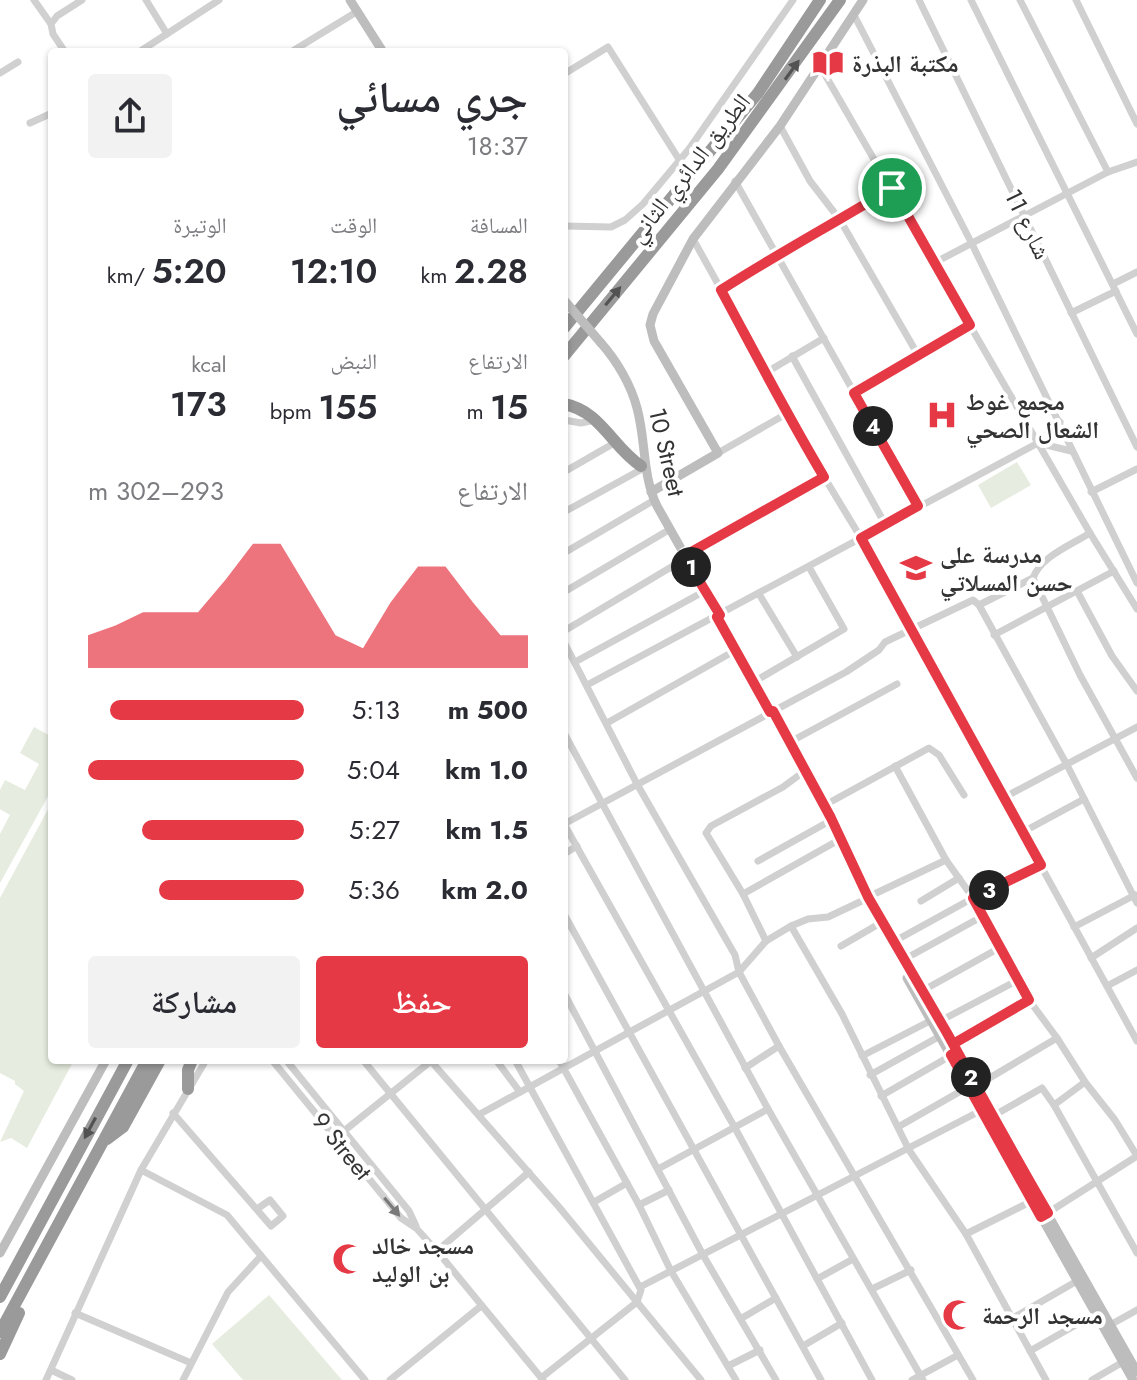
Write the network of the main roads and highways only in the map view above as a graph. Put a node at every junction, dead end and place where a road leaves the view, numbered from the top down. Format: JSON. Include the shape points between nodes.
{"nodes":[{"id":1,"x":350,"y":0,"type":"edge"},
{"id":2,"x":820,"y":0,"type":"edge"},
{"id":3,"x":840,"y":0,"type":"edge"},
{"id":4,"x":863,"y":0,"type":"edge"},
{"id":5,"x":381,"y":48,"type":"edge"},
{"id":6,"x":568,"y":305,"type":"edge"},
{"id":7,"x":568,"y":323,"type":"edge"},
{"id":8,"x":568,"y":351,"type":"edge"},
{"id":9,"x":630,"y":390,"type":"junction"},
{"id":10,"x":568,"y":405,"type":"edge"},
{"id":11,"x":642,"y":468,"type":"junction"},
{"id":12,"x":651,"y":497,"type":"junction"},
{"id":13,"x":684,"y":558,"type":"junction"},
{"id":14,"x":718,"y":616,"type":"junction"},
{"id":15,"x":771,"y":712,"type":"junction"},
{"id":16,"x":804,"y":772,"type":"junction"},
{"id":17,"x":866,"y":898,"type":"junction"},
{"id":18,"x":935,"y":1021,"type":"junction"},
{"id":19,"x":104,"y":1064,"type":"edge"},
{"id":20,"x":126,"y":1064,"type":"edge"},
{"id":21,"x":145,"y":1064,"type":"edge"},
{"id":22,"x":158,"y":1064,"type":"edge"},
{"id":23,"x":190,"y":1064,"type":"edge"},
{"id":24,"x":972,"y":1086,"type":"junction"},
{"id":25,"x":188,"y":1089,"type":"road end"},
{"id":26,"x":102,"y":1143,"type":"junction"},
{"id":27,"x":1044,"y":1215,"type":"junction"},
{"id":28,"x":0,"y":1253,"type":"edge"},
{"id":29,"x":36,"y":1265,"type":"junction"},
{"id":30,"x":0,"y":1297,"type":"edge"},
{"id":31,"x":0,"y":1332,"type":"edge"},
{"id":32,"x":0,"y":1354,"type":"edge"},
{"id":33,"x":1137,"y":1372,"type":"edge"},
{"id":34,"x":1133,"y":1380,"type":"edge"}],
"edges":[{"from":1,"to":5,"type":"main road"},
{"from":2,"to":7,"type":"highway","name":"الطريق الدائري الثاني","via":[[758,93]]},
{"from":8,"to":3,"type":"highway","name":"الطريق الدائري الثاني","one_way":true,"via":[[718,169]]},
{"from":4,"to":12,"type":"main road","via":[[780,126],[693,239],[653,314],[654,341],[718,453]]},
{"from":6,"to":9,"type":"main road","bridge":true,"via":[[611,354]]},
{"from":9,"to":11,"type":"main road","name":"10 Street"},
{"from":9,"to":12,"type":"main road","name":"10 Street"},
{"from":10,"to":11,"type":"highway","via":[[597,420]]},
{"from":11,"to":12,"type":"main road","name":"10 Street"},
{"from":12,"to":13,"type":"main road","name":"10 Street"},
{"from":12,"to":13,"type":"main road","name":"10 Street"},
{"from":13,"to":14,"type":"main road","name":"10 Street"},
{"from":13,"to":14,"type":"main road","name":"10 Street"},
{"from":14,"to":15,"type":"main road","name":"10 Street"},
{"from":14,"to":15,"type":"main road","name":"10 Street"},
{"from":15,"to":16,"type":"main road","name":"10 Street"},
{"from":15,"to":16,"type":"main road","name":"10 Street"},
{"from":16,"to":17,"type":"main road","name":"10 Street"},
{"from":16,"to":17,"type":"main road","name":"10 Street","via":[[825,805]]},
{"from":17,"to":18,"type":"main road","name":"10 Street"},
{"from":17,"to":18,"type":"main road","name":"10 Street"},
{"from":18,"to":24,"type":"main road","name":"10 Street"},
{"from":19,"to":28,"type":"main road"},
{"from":20,"to":30,"type":"highway","one_way":true},
{"from":21,"to":26,"type":"highway"},
{"from":22,"to":26,"type":"highway","via":[[123,1127]]},
{"from":23,"to":25,"type":"highway"},
{"from":24,"to":27,"type":"main road","name":"10 Street"},
{"from":24,"to":27,"type":"main road","name":"10 Street","via":[[980,1111]]},
{"from":26,"to":29,"type":"highway"},
{"from":27,"to":33,"type":"main road","name":"10 Street"},
{"from":27,"to":34,"type":"main road","name":"10 Street"},
{"from":29,"to":31,"type":"highway"},
{"from":29,"to":32,"type":"highway"}]}
